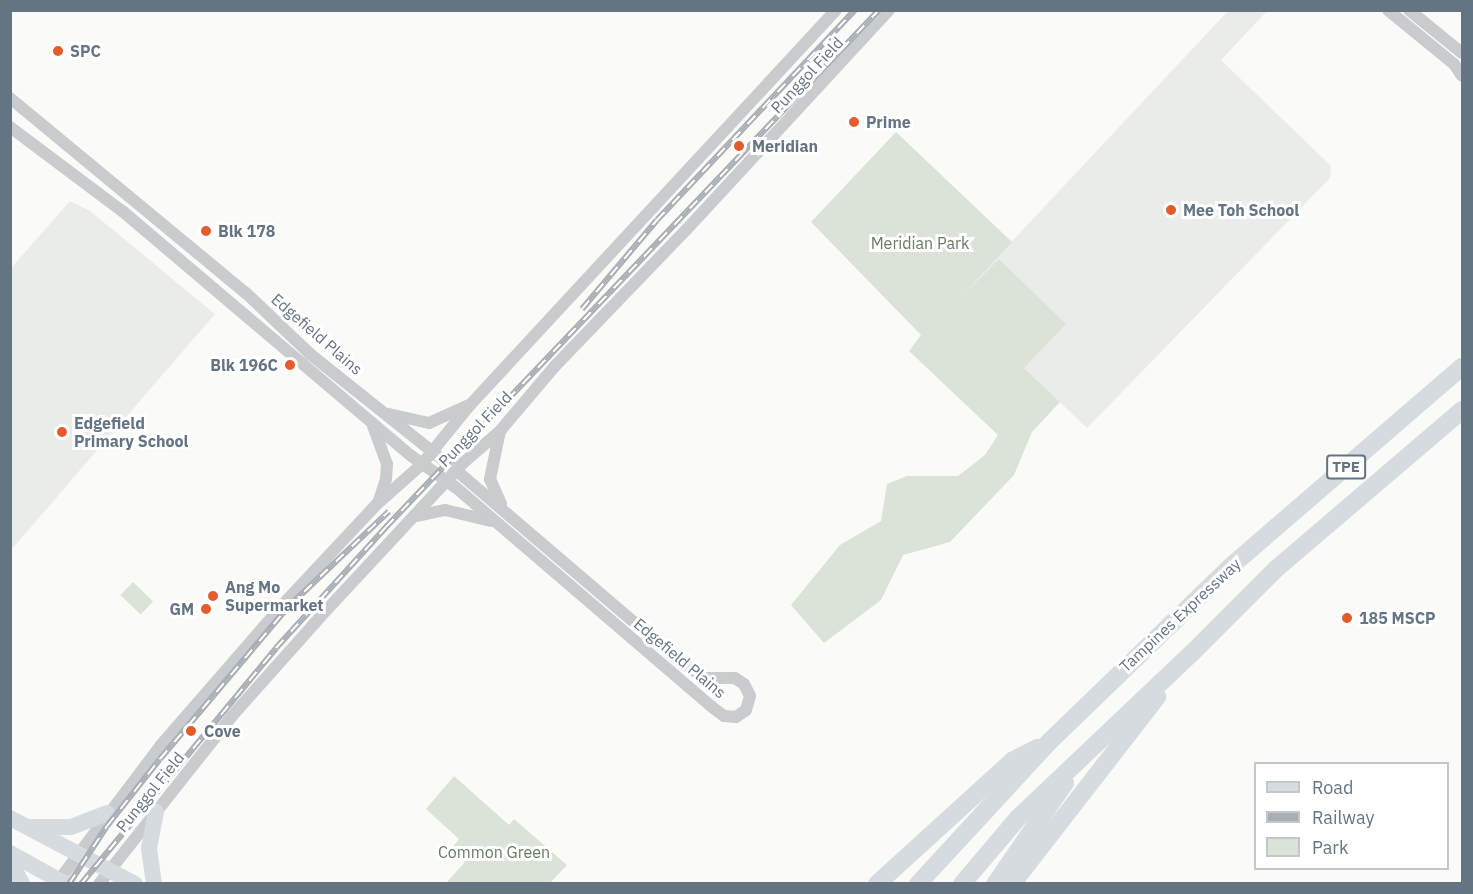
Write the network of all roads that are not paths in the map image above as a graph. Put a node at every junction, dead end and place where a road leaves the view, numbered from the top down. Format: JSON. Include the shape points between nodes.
{"nodes":[{"id":1,"x":836,"y":10,"type":"edge"},
{"id":2,"x":889,"y":10,"type":"edge"},
{"id":3,"x":1388,"y":10,"type":"edge"},
{"id":4,"x":1409,"y":10,"type":"edge"},
{"id":5,"x":1462,"y":53,"type":"edge"},
{"id":6,"x":1462,"y":76,"type":"edge"},
{"id":7,"x":10,"y":98,"type":"edge"},
{"id":8,"x":10,"y":127,"type":"edge"},
{"id":9,"x":1462,"y":367,"type":"edge"},
{"id":10,"x":470,"y":405,"type":"junction"},
{"id":11,"x":1462,"y":410,"type":"edge"},
{"id":12,"x":386,"y":414,"type":"junction"},
{"id":13,"x":371,"y":422,"type":"junction"},
{"id":14,"x":500,"y":431,"type":"junction"},
{"id":15,"x":432,"y":452,"type":"junction"},
{"id":16,"x":422,"y":464,"type":"junction"},
{"id":17,"x":456,"y":472,"type":"junction"},
{"id":18,"x":447,"y":482,"type":"junction"},
{"id":19,"x":377,"y":504,"type":"junction"},
{"id":20,"x":506,"y":512,"type":"junction"},
{"id":21,"x":416,"y":517,"type":"junction"},
{"id":22,"x":494,"y":522,"type":"junction"},
{"id":23,"x":1192,"y":653,"type":"junction"},
{"id":24,"x":1049,"y":742,"type":"junction"},
{"id":25,"x":1081,"y":759,"type":"junction"},
{"id":26,"x":156,"y":812,"type":"junction"},
{"id":27,"x":106,"y":813,"type":"junction"},
{"id":28,"x":17,"y":822,"type":"edge"},
{"id":29,"x":10,"y":853,"type":"edge"},
{"id":30,"x":77,"y":854,"type":"junction"},
{"id":31,"x":10,"y":861,"type":"edge"},
{"id":32,"x":110,"y":870,"type":"junction"},
{"id":33,"x":60,"y":882,"type":"edge"},
{"id":34,"x":22,"y":884,"type":"edge"},
{"id":35,"x":99,"y":884,"type":"edge"},
{"id":36,"x":135,"y":884,"type":"edge"},
{"id":37,"x":154,"y":884,"type":"edge"},
{"id":38,"x":877,"y":884,"type":"edge"},
{"id":39,"x":918,"y":884,"type":"edge"},
{"id":40,"x":962,"y":884,"type":"edge"},
{"id":41,"x":995,"y":884,"type":"edge"},
{"id":42,"x":1012,"y":884,"type":"edge"}],
"edges":[{"from":1,"to":10,"type":"street","name":"Punggol Field"},
{"from":2,"to":14,"type":"street","name":"Punggol Field","via":[[555,366]]},
{"from":3,"to":6,"type":"street","via":[[1454,64]]},
{"from":4,"to":5,"type":"street"},
{"from":7,"to":12,"type":"street","name":"Edgefield Plains"},
{"from":8,"to":13,"type":"street","name":"Edgefield Plains","via":[[122,211]]},
{"from":9,"to":24,"type":"highway","name":"Tampines Expressway","number":"TPE","via":[[1230,567]]},
{"from":10,"to":12,"type":"street","via":[[429,423]]},
{"from":10,"to":15,"type":"street","name":"Punggol Field"},
{"from":11,"to":23,"type":"highway","name":"Tampines Expressway","number":"TPE","via":[[1276,569]]},
{"from":12,"to":15,"type":"street","name":"Edgefield Plains"},
{"from":13,"to":16,"type":"street","name":"Edgefield Plains"},
{"from":13,"to":19,"type":"street","via":[[387,464]]},
{"from":14,"to":17,"type":"street","name":"Punggol Field"},
{"from":14,"to":20,"type":"street","via":[[490,479]]},
{"from":15,"to":16,"type":"street","name":"Punggol Field"},
{"from":15,"to":17,"type":"street","name":"Edgefield Plains"},
{"from":16,"to":18,"type":"street","name":"Edgefield Plains"},
{"from":16,"to":19,"type":"street","name":"Punggol Field"},
{"from":17,"to":18,"type":"street","name":"Punggol Field"},
{"from":17,"to":20,"type":"street","name":"Edgefield Plains"},
{"from":18,"to":21,"type":"street","name":"Punggol Field"},
{"from":18,"to":22,"type":"street","name":"Edgefield Plains"},
{"from":19,"to":27,"type":"street","name":"Punggol Field","via":[[288,598]]},
{"from":20,"to":22,"type":"street","name":"Edgefield Plains","via":[[694,673],[706,678],[735,678],[744,684],[750,696],[747,710],[736,717],[718,712]]},
{"from":21,"to":22,"type":"street","via":[[445,510]]},
{"from":21,"to":26,"type":"street","name":"Punggol Field","via":[[321,616],[232,717]]},
{"from":23,"to":25,"type":"highway","name":"Tampines Expressway","number":"TPE"},
{"from":23,"to":42,"type":"highway"},
{"from":24,"to":38,"type":"highway","via":[[1012,761]]},
{"from":24,"to":39,"type":"highway","name":"Tampines Expressway","number":"TPE"},
{"from":25,"to":40,"type":"highway","name":"Tampines Expressway","number":"TPE","via":[[1018,818]]},
{"from":25,"to":41,"type":"highway"},
{"from":26,"to":32,"type":"street","name":"Punggol Field"},
{"from":26,"to":37,"type":"main road","via":[[149,848]]},
{"from":27,"to":28,"type":"main road","via":[[71,828]]},
{"from":27,"to":30,"type":"street","name":"Punggol Field"},
{"from":28,"to":30,"type":"main road"},
{"from":29,"to":33,"type":"main road"},
{"from":30,"to":32,"type":"main road"},
{"from":30,"to":33,"type":"street","name":"Punggol Field"},
{"from":31,"to":34,"type":"main road"},
{"from":32,"to":35,"type":"street","name":"Punggol Field"},
{"from":32,"to":36,"type":"main road"}]}
